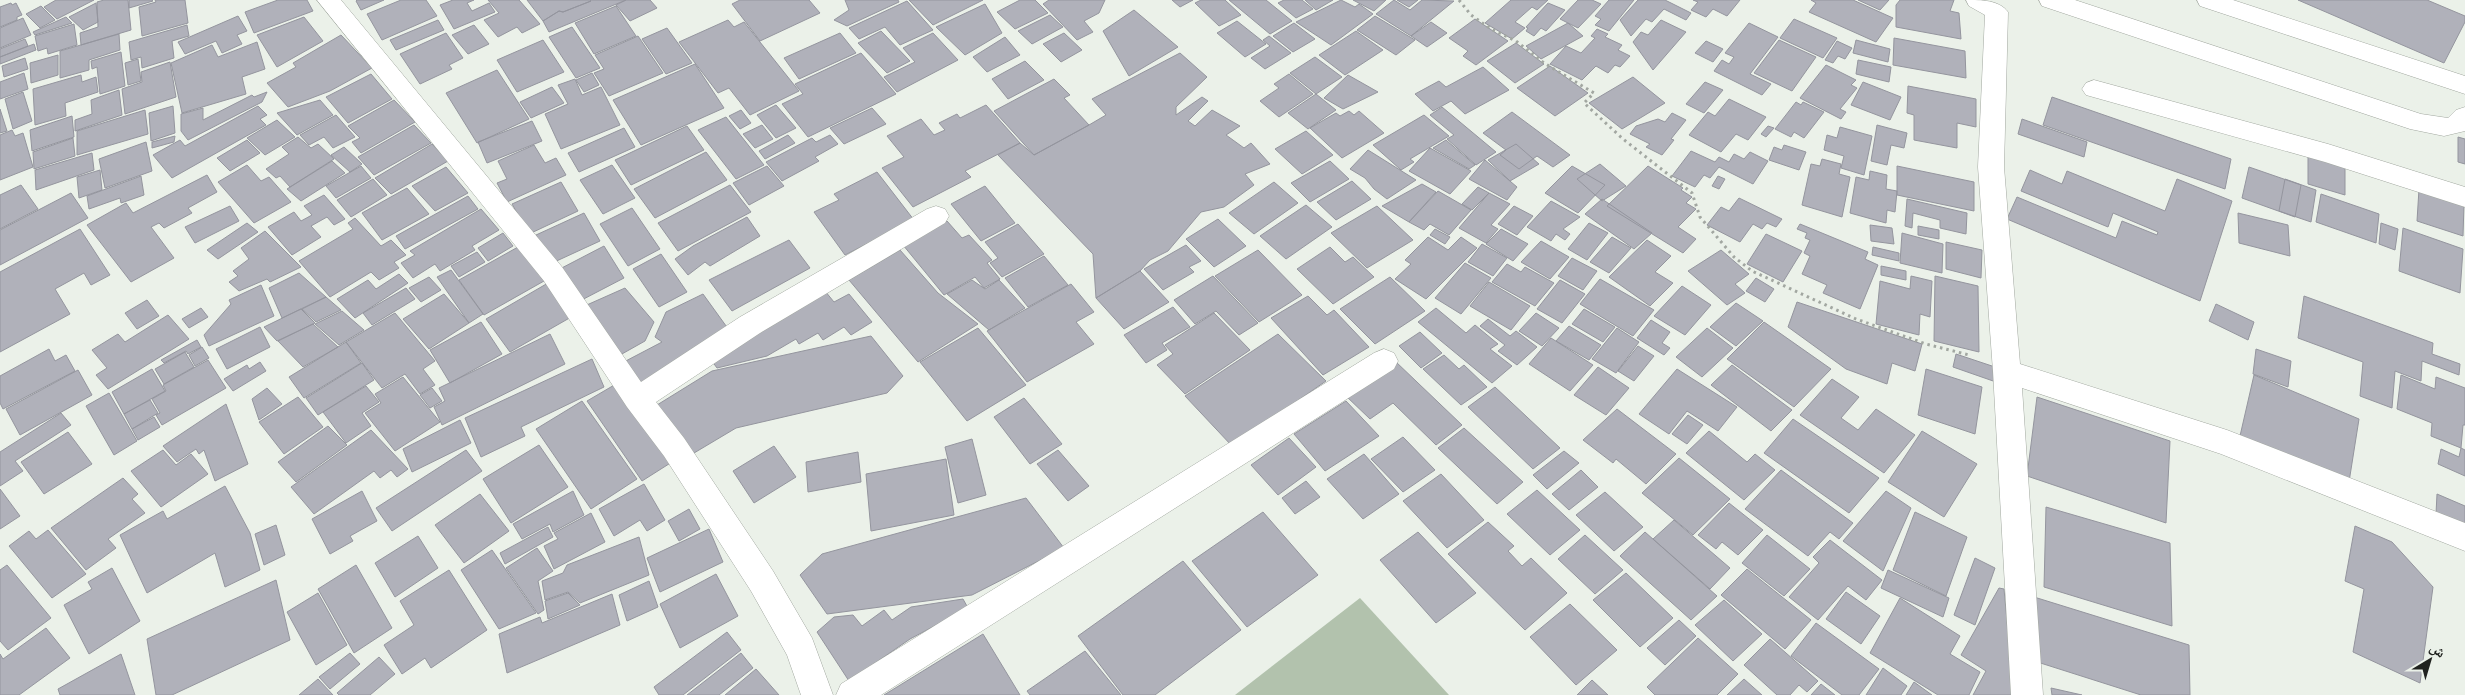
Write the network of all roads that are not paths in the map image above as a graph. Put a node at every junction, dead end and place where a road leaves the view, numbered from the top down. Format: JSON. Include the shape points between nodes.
{"nodes":[{"id":1,"x":328,"y":0,"type":"edge"},
{"id":2,"x":1977,"y":0,"type":"edge"},
{"id":3,"x":2050,"y":0,"type":"edge"},
{"id":4,"x":2208,"y":0,"type":"edge"},
{"id":5,"x":2465,"y":86,"type":"edge"},
{"id":6,"x":2094,"y":89,"type":"dead end"},
{"id":7,"x":2465,"y":116,"type":"edge"},
{"id":8,"x":2465,"y":197,"type":"edge"},
{"id":9,"x":936,"y":216,"type":"dead end"},
{"id":10,"x":1384,"y":361,"type":"dead end"},
{"id":11,"x":2007,"y":364,"type":"junction"},
{"id":12,"x":636,"y":399,"type":"junction"},
{"id":13,"x":2465,"y":537,"type":"edge"},
{"id":14,"x":817,"y":695,"type":"edge"},
{"id":15,"x":852,"y":695,"type":"edge"},
{"id":16,"x":2027,"y":695,"type":"edge"}],
"edges":[{"from":1,"to":12,"type":"street","via":[[553,274]]},
{"from":2,"to":11,"type":"street","via":[[1997,12],[1990,167]]},
{"from":3,"to":7,"type":"street","via":[[2419,123],[2448,128],[2461,123]]},
{"from":4,"to":5,"type":"street"},
{"from":6,"to":8,"type":"street","via":[[2328,152]]},
{"from":9,"to":12,"type":"street","via":[[750,325]]},
{"from":10,"to":15,"type":"street"},
{"from":11,"to":13,"type":"street","via":[[2227,443]]},
{"from":11,"to":16,"type":"street"},
{"from":12,"to":14,"type":"street","via":[[674,447],[762,581],[801,649]]}]}
